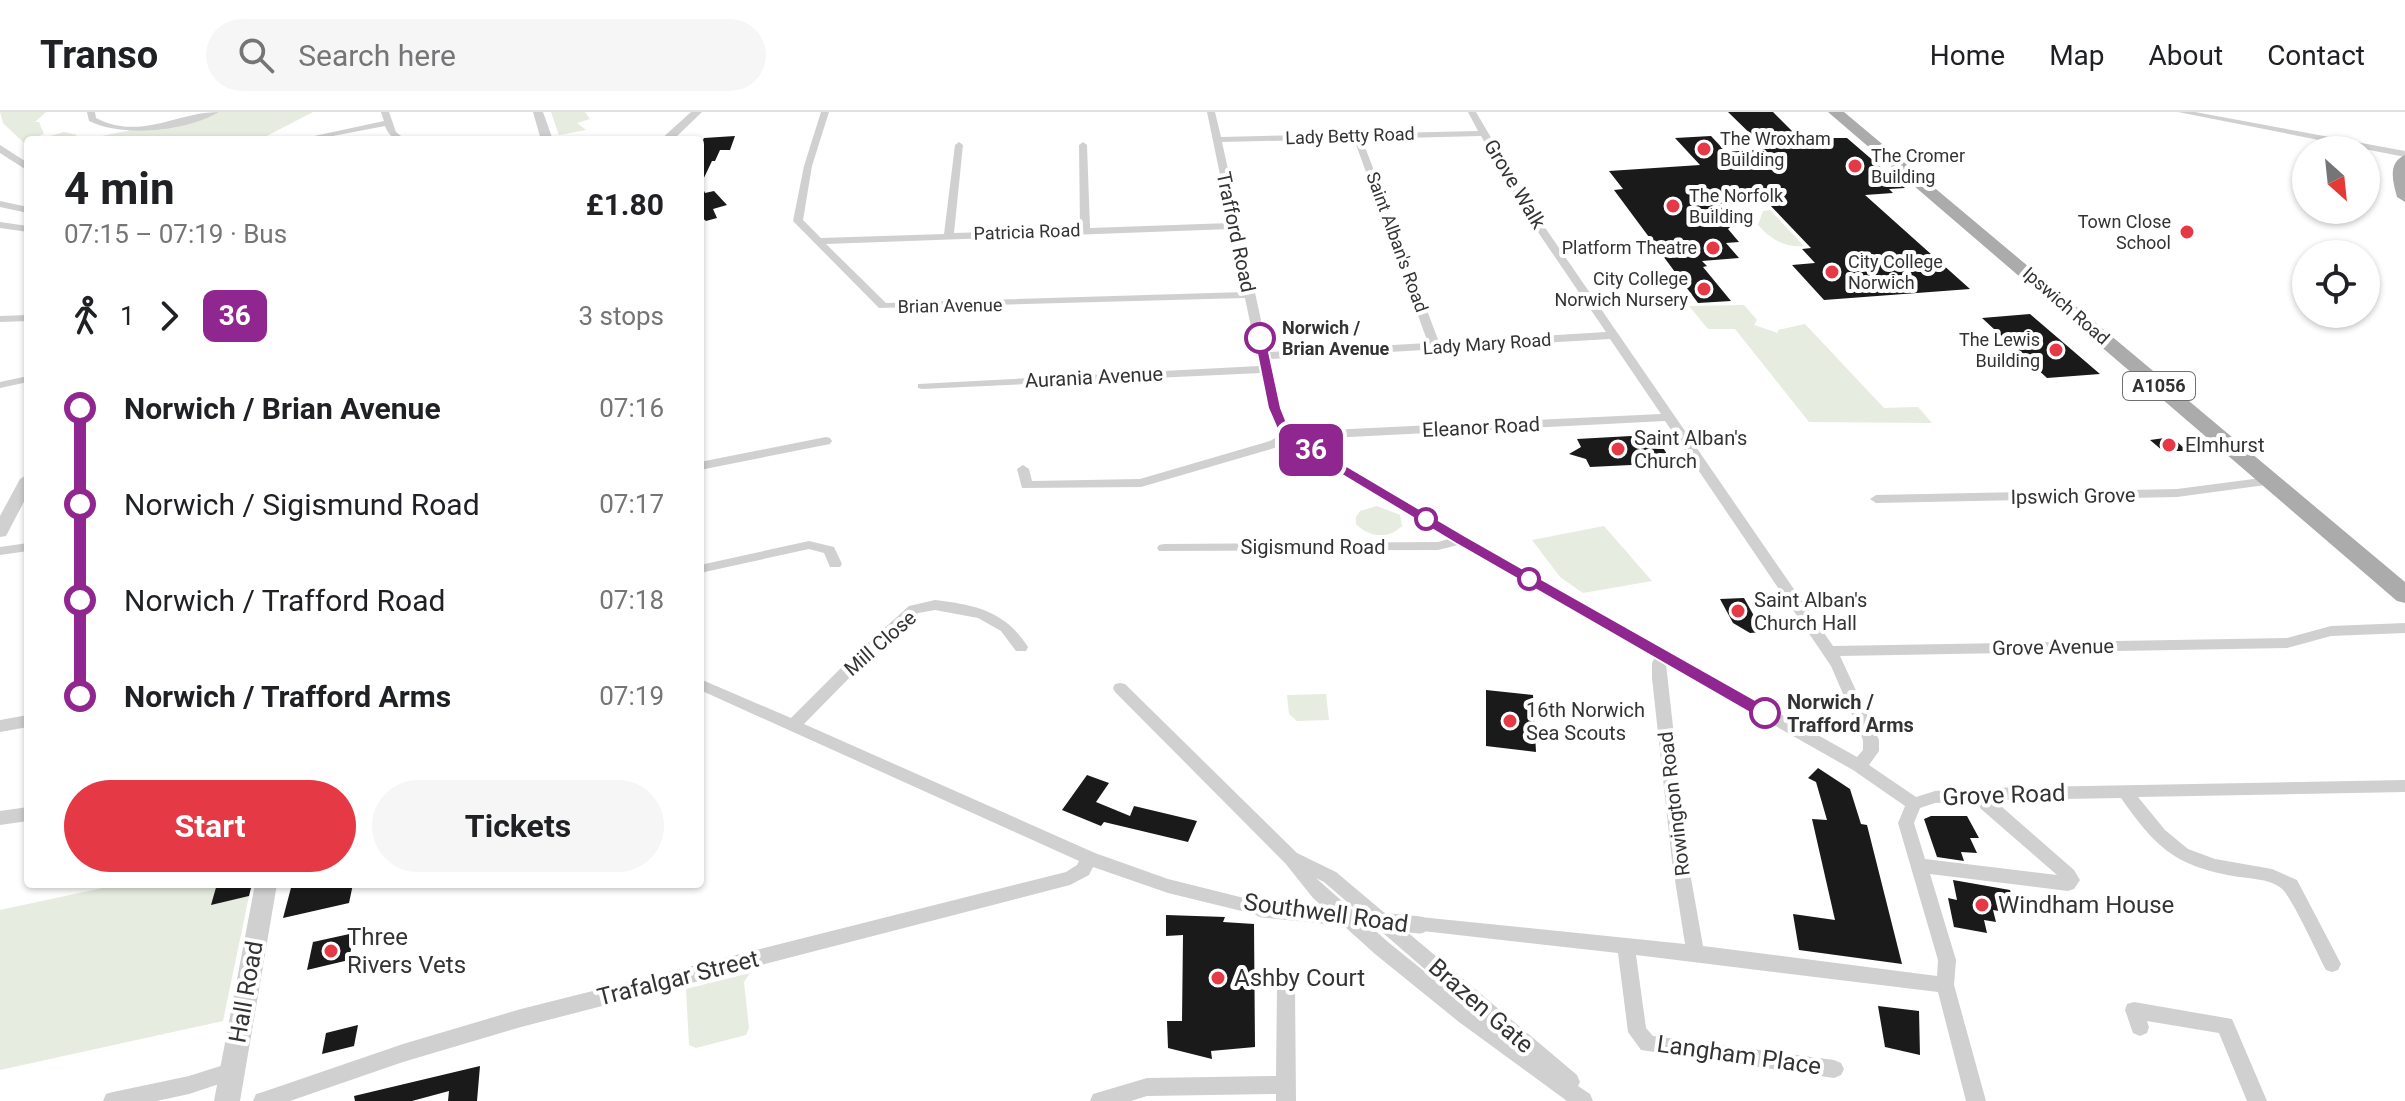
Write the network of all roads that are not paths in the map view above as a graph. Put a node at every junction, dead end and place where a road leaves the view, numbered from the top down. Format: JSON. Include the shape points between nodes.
{"nodes":[{"id":1,"x":91,"y":112,"type":"edge"},
{"id":2,"x":215,"y":112,"type":"edge"},
{"id":3,"x":385,"y":112,"type":"edge"},
{"id":4,"x":538,"y":112,"type":"edge"},
{"id":5,"x":697,"y":112,"type":"edge"},
{"id":6,"x":825,"y":112,"type":"edge"},
{"id":7,"x":1211,"y":112,"type":"edge"},
{"id":8,"x":1472,"y":112,"type":"edge"},
{"id":9,"x":1835,"y":112,"type":"edge"},
{"id":10,"x":2182,"y":112,"type":"edge"},
{"id":11,"x":2210,"y":114,"type":"edge"},
{"id":12,"x":388,"y":123,"type":"junction"},
{"id":13,"x":1483,"y":133,"type":"junction"},
{"id":14,"x":320,"y":136,"type":"edge"},
{"id":15,"x":396,"y":136,"type":"edge"},
{"id":16,"x":544,"y":136,"type":"edge"},
{"id":17,"x":670,"y":136,"type":"edge"},
{"id":18,"x":1357,"y":136,"type":"junction"},
{"id":19,"x":1216,"y":140,"type":"junction"},
{"id":20,"x":959,"y":145,"type":"dead end"},
{"id":21,"x":1083,"y":145,"type":"dead end"},
{"id":22,"x":0,"y":148,"type":"edge"},
{"id":23,"x":2405,"y":154,"type":"edge"},
{"id":24,"x":2405,"y":160,"type":"edge"},
{"id":25,"x":24,"y":165,"type":"edge"},
{"id":26,"x":2405,"y":193,"type":"edge"},
{"id":27,"x":0,"y":204,"type":"edge"},
{"id":28,"x":24,"y":209,"type":"edge"},
{"id":29,"x":0,"y":225,"type":"edge"},
{"id":30,"x":1236,"y":226,"type":"junction"},
{"id":31,"x":24,"y":228,"type":"edge"},
{"id":32,"x":1085,"y":231,"type":"junction"},
{"id":33,"x":949,"y":235,"type":"junction"},
{"id":34,"x":818,"y":241,"type":"junction"},
{"id":35,"x":1249,"y":295,"type":"junction"},
{"id":36,"x":24,"y":318,"type":"edge"},
{"id":37,"x":0,"y":319,"type":"edge"},
{"id":38,"x":1614,"y":335,"type":"junction"},
{"id":39,"x":1435,"y":347,"type":"junction"},
{"id":40,"x":1265,"y":362,"type":"junction"},
{"id":41,"x":24,"y":380,"type":"edge"},
{"id":42,"x":0,"y":385,"type":"edge"},
{"id":43,"x":922,"y":386,"type":"dead end"},
{"id":44,"x":1669,"y":417,"type":"junction"},
{"id":45,"x":1290,"y":438,"type":"junction"},
{"id":46,"x":826,"y":441,"type":"dead end"},
{"id":47,"x":704,"y":465,"type":"edge"},
{"id":48,"x":1023,"y":469,"type":"dead end"},
{"id":49,"x":2269,"y":481,"type":"junction"},
{"id":50,"x":24,"y":486,"type":"edge"},
{"id":51,"x":1876,"y":499,"type":"dead end"},
{"id":52,"x":1,"y":528,"type":"edge"},
{"id":53,"x":1460,"y":540,"type":"junction"},
{"id":54,"x":24,"y":548,"type":"edge"},
{"id":55,"x":1164,"y":548,"type":"dead end"},
{"id":56,"x":0,"y":551,"type":"edge"},
{"id":57,"x":835,"y":564,"type":"dead end"},
{"id":58,"x":704,"y":568,"type":"edge"},
{"id":59,"x":2405,"y":595,"type":"edge"},
{"id":60,"x":2405,"y":628,"type":"edge"},
{"id":61,"x":1021,"y":647,"type":"dead end"},
{"id":62,"x":1829,"y":651,"type":"junction"},
{"id":63,"x":1664,"y":656,"type":"junction"},
{"id":64,"x":704,"y":686,"type":"edge"},
{"id":65,"x":1120,"y":688,"type":"dead end"},
{"id":66,"x":24,"y":722,"type":"edge"},
{"id":67,"x":0,"y":726,"type":"edge"},
{"id":68,"x":793,"y":726,"type":"junction"},
{"id":69,"x":1859,"y":766,"type":"junction"},
{"id":70,"x":2405,"y":786,"type":"edge"},
{"id":71,"x":2124,"y":790,"type":"junction"},
{"id":72,"x":1980,"y":794,"type":"junction"},
{"id":73,"x":1914,"y":804,"type":"junction"},
{"id":74,"x":24,"y":815,"type":"edge"},
{"id":75,"x":0,"y":818,"type":"edge"},
{"id":76,"x":1089,"y":858,"type":"junction"},
{"id":77,"x":1291,"y":858,"type":"junction"},
{"id":78,"x":1918,"y":865,"type":"junction"},
{"id":79,"x":265,"y":888,"type":"edge"},
{"id":80,"x":1626,"y":948,"type":"junction"},
{"id":81,"x":1695,"y":953,"type":"junction"},
{"id":82,"x":2332,"y":964,"type":"dead end"},
{"id":83,"x":1945,"y":985,"type":"junction"},
{"id":84,"x":1286,"y":988,"type":"dead end"},
{"id":85,"x":2140,"y":1027,"type":"dead end"},
{"id":86,"x":1834,"y":1069,"type":"dead end"},
{"id":87,"x":233,"y":1071,"type":"junction"},
{"id":88,"x":1286,"y":1093,"type":"edge"},
{"id":89,"x":1146,"y":1094,"type":"edge"},
{"id":90,"x":113,"y":1101,"type":"edge"},
{"id":91,"x":227,"y":1101,"type":"edge"},
{"id":92,"x":263,"y":1101,"type":"edge"},
{"id":93,"x":1100,"y":1101,"type":"edge"},
{"id":94,"x":1583,"y":1101,"type":"edge"},
{"id":95,"x":1592,"y":1101,"type":"edge"},
{"id":96,"x":1976,"y":1101,"type":"edge"},
{"id":97,"x":2257,"y":1101,"type":"edge"}],
"edges":[{"from":1,"to":2,"type":"street","via":[[98,123],[133,128]]},
{"from":3,"to":12,"type":"street"},
{"from":4,"to":16,"type":"street"},
{"from":5,"to":17,"type":"street"},
{"from":6,"to":34,"type":"street","name":"Brian Avenue","via":[[798,221]]},
{"from":7,"to":19,"type":"street","name":"Trafford Road"},
{"from":8,"to":13,"type":"street","name":"Grove Walk"},
{"from":9,"to":49,"type":"main road","name":"Ipswich Road","number":"A1056"},
{"from":10,"to":11,"type":"street"},
{"from":11,"to":23,"type":"street"},
{"from":12,"to":14,"type":"street"},
{"from":12,"to":15,"type":"street"},
{"from":13,"to":18,"type":"street","name":"Lady Betty Road"},
{"from":13,"to":38,"type":"street","name":"Grove Walk","via":[[1532,216]]},
{"from":18,"to":19,"type":"street","name":"Lady Betty Road"},
{"from":18,"to":39,"type":"street","name":"Saint Alban's Road"},
{"from":19,"to":30,"type":"street","name":"Trafford Road"},
{"from":20,"to":33,"type":"street"},
{"from":21,"to":32,"type":"street"},
{"from":22,"to":25,"type":"street"},
{"from":24,"to":26,"type":"main road","via":[[2399,176]]},
{"from":27,"to":28,"type":"street"},
{"from":29,"to":31,"type":"street"},
{"from":30,"to":32,"type":"street","name":"Patricia Road"},
{"from":30,"to":35,"type":"street","name":"Trafford Road"},
{"from":32,"to":33,"type":"street","name":"Patricia Road"},
{"from":33,"to":34,"type":"street","name":"Patricia Road"},
{"from":34,"to":35,"type":"street","name":"Brian Avenue","via":[[883,306],[895,308]]},
{"from":35,"to":40,"type":"street","name":"Trafford Road"},
{"from":36,"to":37,"type":"street"},
{"from":38,"to":39,"type":"street","name":"Lady Mary Road"},
{"from":38,"to":44,"type":"street","name":"Grove Walk"},
{"from":39,"to":40,"type":"street","name":"Lady Mary Road"},
{"from":40,"to":43,"type":"street","name":"Aurania Avenue"},
{"from":40,"to":45,"type":"street","name":"Trafford Road","via":[[1277,417]]},
{"from":41,"to":42,"type":"street"},
{"from":44,"to":45,"type":"street","name":"Eleanor Road"},
{"from":44,"to":62,"type":"street","name":"Grove Walk"},
{"from":45,"to":48,"type":"street","name":"Eleanor Road","via":[[1141,483],[1022,489]]},
{"from":45,"to":53,"type":"street"},
{"from":46,"to":47,"type":"street"},
{"from":49,"to":51,"type":"street","name":"Ipswich Grove","via":[[2177,493]]},
{"from":49,"to":59,"type":"main road","name":"Ipswich Road","number":"A1056"},
{"from":50,"to":52,"type":"street"},
{"from":53,"to":55,"type":"street","name":"Sigismund Road","via":[[1438,546]]},
{"from":53,"to":63,"type":"street"},
{"from":54,"to":56,"type":"street"},
{"from":57,"to":58,"type":"street","via":[[829,550],[809,545]]},
{"from":60,"to":62,"type":"street","name":"Grove Avenue","via":[[2331,631],[2287,643]]},
{"from":61,"to":68,"type":"street","name":"Mill Close","via":[[1006,628],[983,614],[935,605],[914,609]]},
{"from":62,"to":69,"type":"street","via":[[1871,740],[1871,751]]},
{"from":63,"to":69,"type":"street"},
{"from":63,"to":81,"type":"street","name":"Rowington Road","via":[[1659,678]]},
{"from":64,"to":68,"type":"street","name":"Southwell Road"},
{"from":65,"to":77,"type":"street","name":"Brazen Gate"},
{"from":66,"to":67,"type":"street"},
{"from":68,"to":76,"type":"street","name":"Southwell Road"},
{"from":69,"to":73,"type":"street"},
{"from":70,"to":71,"type":"street","name":"Grove Road"},
{"from":71,"to":72,"type":"street","name":"Grove Road"},
{"from":71,"to":82,"type":"street","via":[[2149,825],[2180,854],[2202,864],[2279,877],[2291,885]]},
{"from":72,"to":73,"type":"street","name":"Grove Road"},
{"from":72,"to":78,"type":"street","via":[[2068,875],[2068,884]]},
{"from":73,"to":78,"type":"street","name":"Grove Road","via":[[1906,823]]},
{"from":74,"to":75,"type":"street"},
{"from":76,"to":80,"type":"street","name":"Southwell Road","bridge":true,"via":[[1156,883],[1262,909]]},
{"from":76,"to":92,"type":"street","name":"Trafalgar Street","via":[[1070,878],[521,1018]]},
{"from":77,"to":94,"type":"street","name":"Brazen Gate","via":[[1302,878],[1379,946]]},
{"from":77,"to":95,"type":"street","name":"Brazen Gate","via":[[1330,877]]},
{"from":78,"to":83,"type":"street","name":"Grove Road","via":[[1947,960]]},
{"from":79,"to":87,"type":"street","name":"Hall Road"},
{"from":80,"to":81,"type":"street","name":"Southwell Road"},
{"from":80,"to":86,"type":"street","name":"Langham Place","via":[[1637,1032],[1648,1044]]},
{"from":81,"to":83,"type":"street","name":"Southwell Road"},
{"from":83,"to":96,"type":"street","name":"Grove Road"},
{"from":84,"to":88,"type":"street"},
{"from":85,"to":97,"type":"street","via":[[2134,1010],[2225,1025]]},
{"from":87,"to":90,"type":"street"},
{"from":87,"to":91,"type":"street","name":"Hall Road"},
{"from":88,"to":89,"type":"street"},
{"from":89,"to":93,"type":"street"}]}
